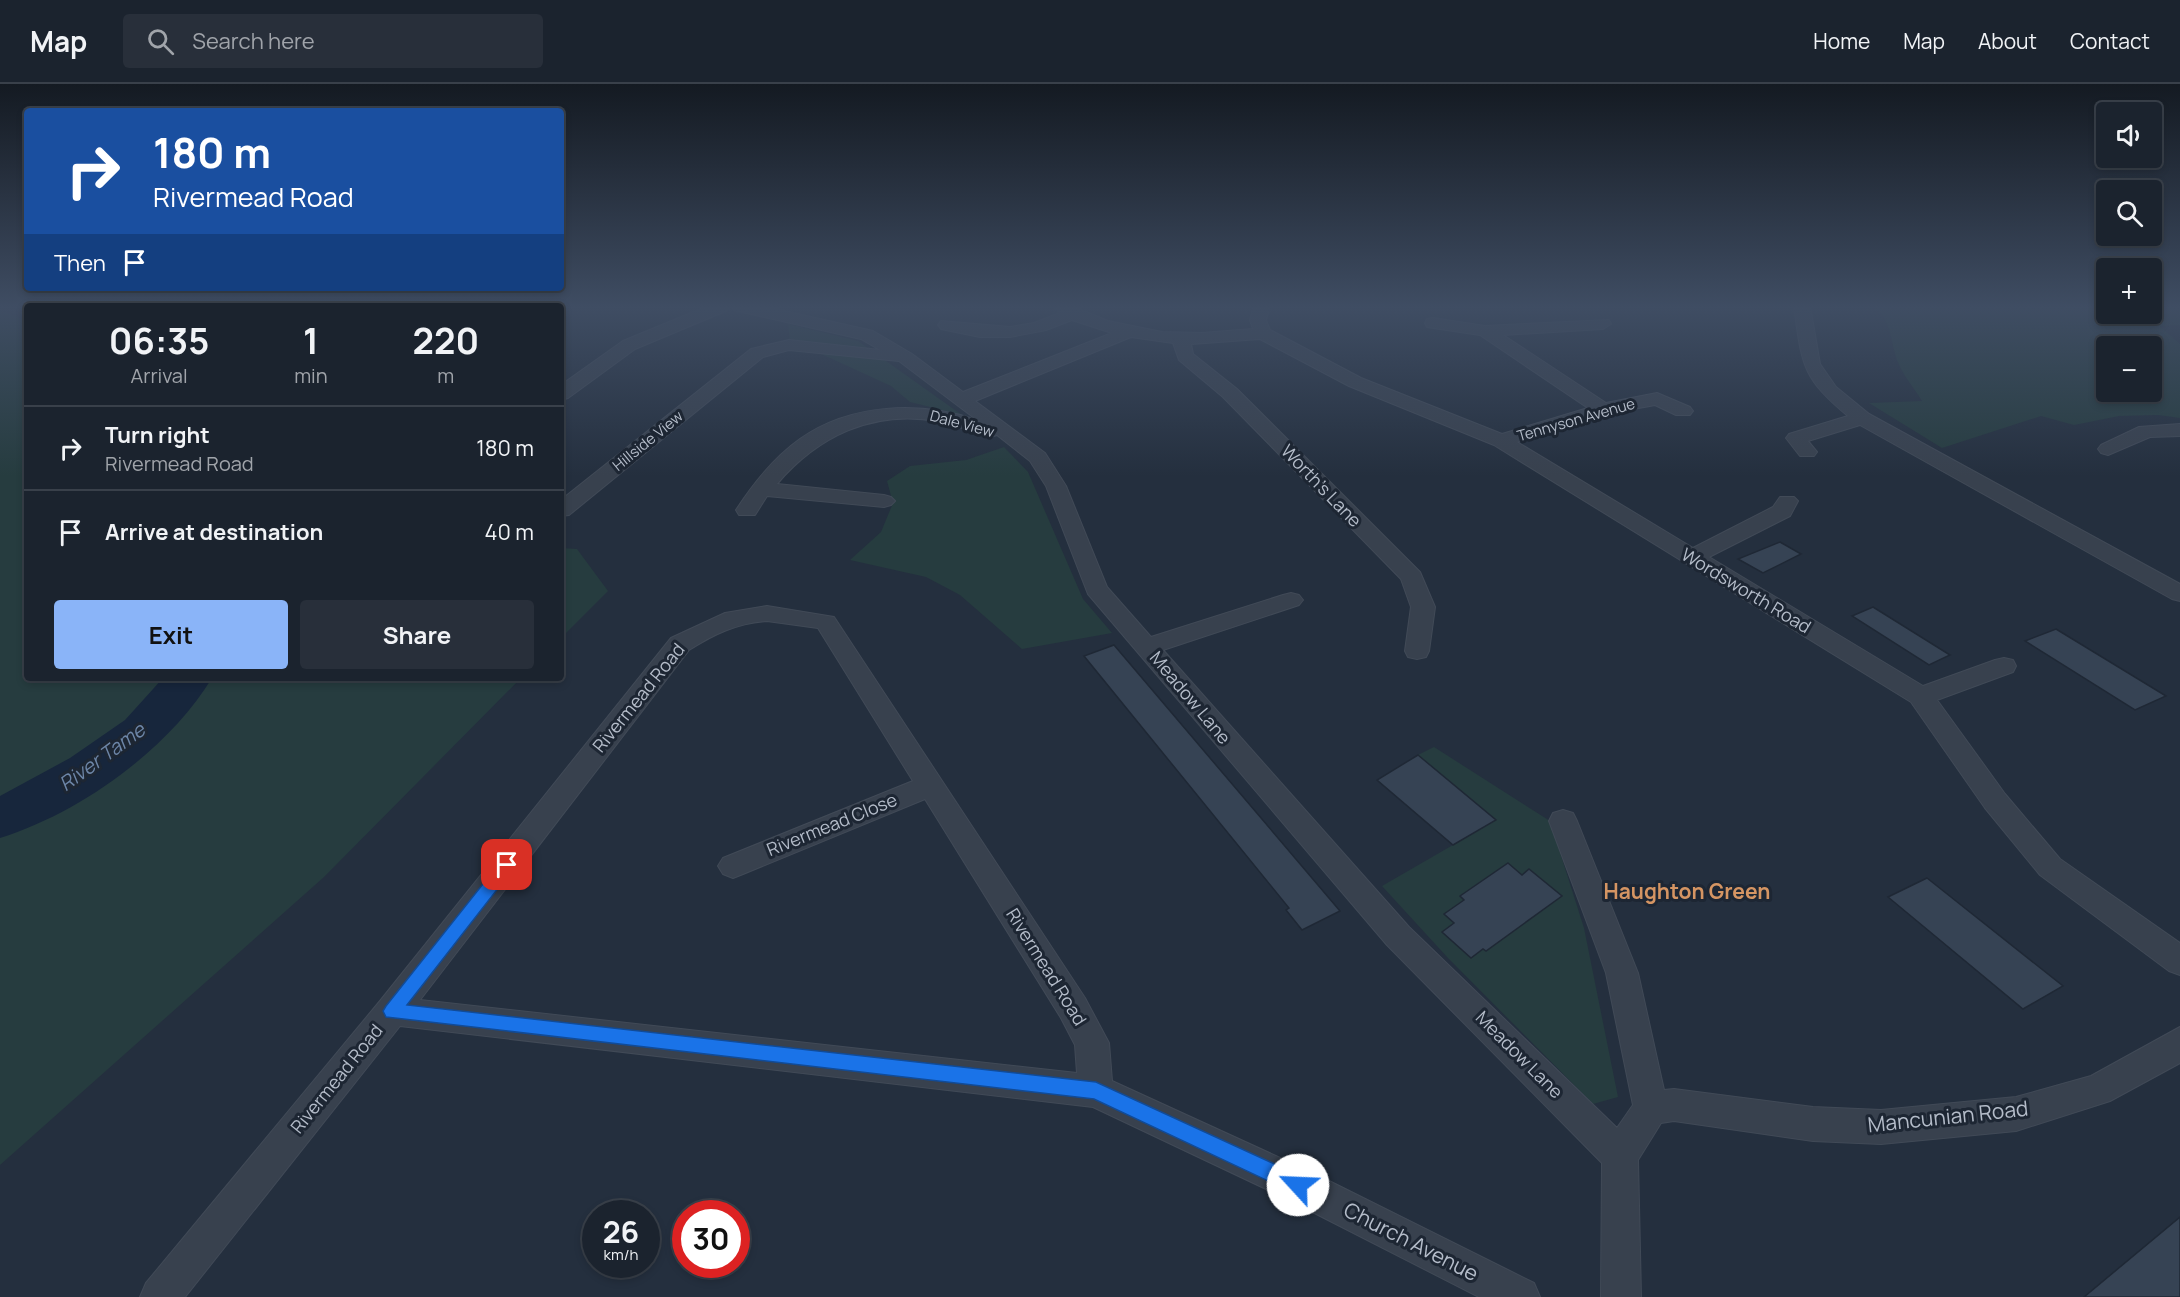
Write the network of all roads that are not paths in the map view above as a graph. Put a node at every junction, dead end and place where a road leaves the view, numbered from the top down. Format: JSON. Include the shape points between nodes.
{"nodes":[{"id":1,"x":605,"y":363,"type":"edge"},
{"id":2,"x":745,"y":363,"type":"edge"},
{"id":3,"x":912,"y":363,"type":"edge"},
{"id":4,"x":1053,"y":363,"type":"edge"},
{"id":5,"x":1193,"y":363,"type":"edge"},
{"id":6,"x":1319,"y":363,"type":"edge"},
{"id":7,"x":1533,"y":363,"type":"edge"},
{"id":8,"x":1811,"y":363,"type":"edge"},
{"id":9,"x":564,"y":392,"type":"edge"},
{"id":10,"x":960,"y":400,"type":"junction"},
{"id":11,"x":1603,"y":409,"type":"junction"},
{"id":12,"x":1683,"y":411,"type":"dead end"},
{"id":13,"x":1862,"y":418,"type":"junction"},
{"id":14,"x":2180,"y":430,"type":"edge"},
{"id":15,"x":1008,"y":435,"type":"junction"},
{"id":16,"x":1502,"y":441,"type":"junction"},
{"id":17,"x":2108,"y":449,"type":"dead end"},
{"id":18,"x":1806,"y":452,"type":"dead end"},
{"id":19,"x":760,"y":489,"type":"junction"},
{"id":20,"x":884,"y":501,"type":"dead end"},
{"id":21,"x":1784,"y":506,"type":"dead end"},
{"id":22,"x":564,"y":508,"type":"edge"},
{"id":23,"x":747,"y":510,"type":"dead end"},
{"id":24,"x":1690,"y":558,"type":"junction"},
{"id":25,"x":2180,"y":594,"type":"edge"},
{"id":26,"x":1291,"y":600,"type":"dead end"},
{"id":27,"x":1146,"y":647,"type":"junction"},
{"id":28,"x":1417,"y":651,"type":"dead end"},
{"id":29,"x":2004,"y":666,"type":"dead end"},
{"id":30,"x":1920,"y":696,"type":"junction"},
{"id":31,"x":931,"y":784,"type":"junction"},
{"id":32,"x":1563,"y":821,"type":"dead end"},
{"id":33,"x":733,"y":866,"type":"dead end"},
{"id":34,"x":2180,"y":962,"type":"edge"},
{"id":35,"x":392,"y":1011,"type":"junction"},
{"id":36,"x":2180,"y":1042,"type":"edge"},
{"id":37,"x":1096,"y":1091,"type":"junction"},
{"id":38,"x":1652,"y":1108,"type":"junction"},
{"id":39,"x":1620,"y":1156,"type":"junction"},
{"id":40,"x":160,"y":1297,"type":"edge"},
{"id":41,"x":1520,"y":1297,"type":"edge"},
{"id":42,"x":1621,"y":1297,"type":"edge"}],
"edges":[{"from":1,"to":9,"type":"street"},
{"from":2,"to":22,"type":"street","name":"Hillside View"},
{"from":3,"to":10,"type":"street","name":"Meadow Lane"},
{"from":4,"to":10,"type":"street"},
{"from":5,"to":28,"type":"street","name":"Worth's Lane","via":[[1230,393],[1412,577],[1423,607]]},
{"from":6,"to":16,"type":"street","name":"Wordsworth Road","via":[[1355,382]]},
{"from":7,"to":11,"type":"street"},
{"from":8,"to":13,"type":"street","via":[[1829,391]]},
{"from":10,"to":15,"type":"street","name":"Meadow Lane"},
{"from":11,"to":12,"type":"street","name":"Tennyson Avenue","via":[[1657,399]]},
{"from":11,"to":16,"type":"street","name":"Tennyson Avenue"},
{"from":13,"to":18,"type":"street","via":[[1796,438]]},
{"from":13,"to":25,"type":"street"},
{"from":14,"to":17,"type":"street","via":[[2146,431]]},
{"from":15,"to":19,"type":"street","name":"Dale View","via":[[938,415],[902,412],[855,422],[811,440]]},
{"from":15,"to":27,"type":"street","name":"Meadow Lane","via":[[1044,467],[1056,486],[1096,589]]},
{"from":16,"to":24,"type":"street","name":"Wordsworth Road"},
{"from":19,"to":20,"type":"street"},
{"from":19,"to":23,"type":"street","name":"Dale View"},
{"from":21,"to":24,"type":"street"},
{"from":24,"to":30,"type":"street","name":"Wordsworth Road"},
{"from":26,"to":27,"type":"street"},
{"from":27,"to":39,"type":"street","name":"Meadow Lane","via":[[1398,936]]},
{"from":29,"to":30,"type":"street"},
{"from":30,"to":34,"type":"street","name":"Wordsworth Road","via":[[1995,801],[2050,867]]},
{"from":31,"to":33,"type":"street","name":"Rivermead Close"},
{"from":31,"to":35,"type":"street","name":"Rivermead Road","via":[[826,622],[771,612],[712,626],[680,644]]},
{"from":31,"to":37,"type":"street","name":"Rivermead Road","via":[[1092,1043]]},
{"from":32,"to":38,"type":"street","via":[[1622,973]]},
{"from":35,"to":37,"type":"street","name":"Church Avenue"},
{"from":35,"to":40,"type":"street","name":"Rivermead Road"},
{"from":36,"to":38,"type":"street","name":"Mancunian Road","via":[[2163,1056],[2098,1090],[2016,1114],[1881,1127],[1813,1124],[1674,1105]]},
{"from":37,"to":41,"type":"street","name":"Church Avenue","via":[[1298,1185]]},
{"from":38,"to":39,"type":"street"},
{"from":39,"to":42,"type":"street"}]}
